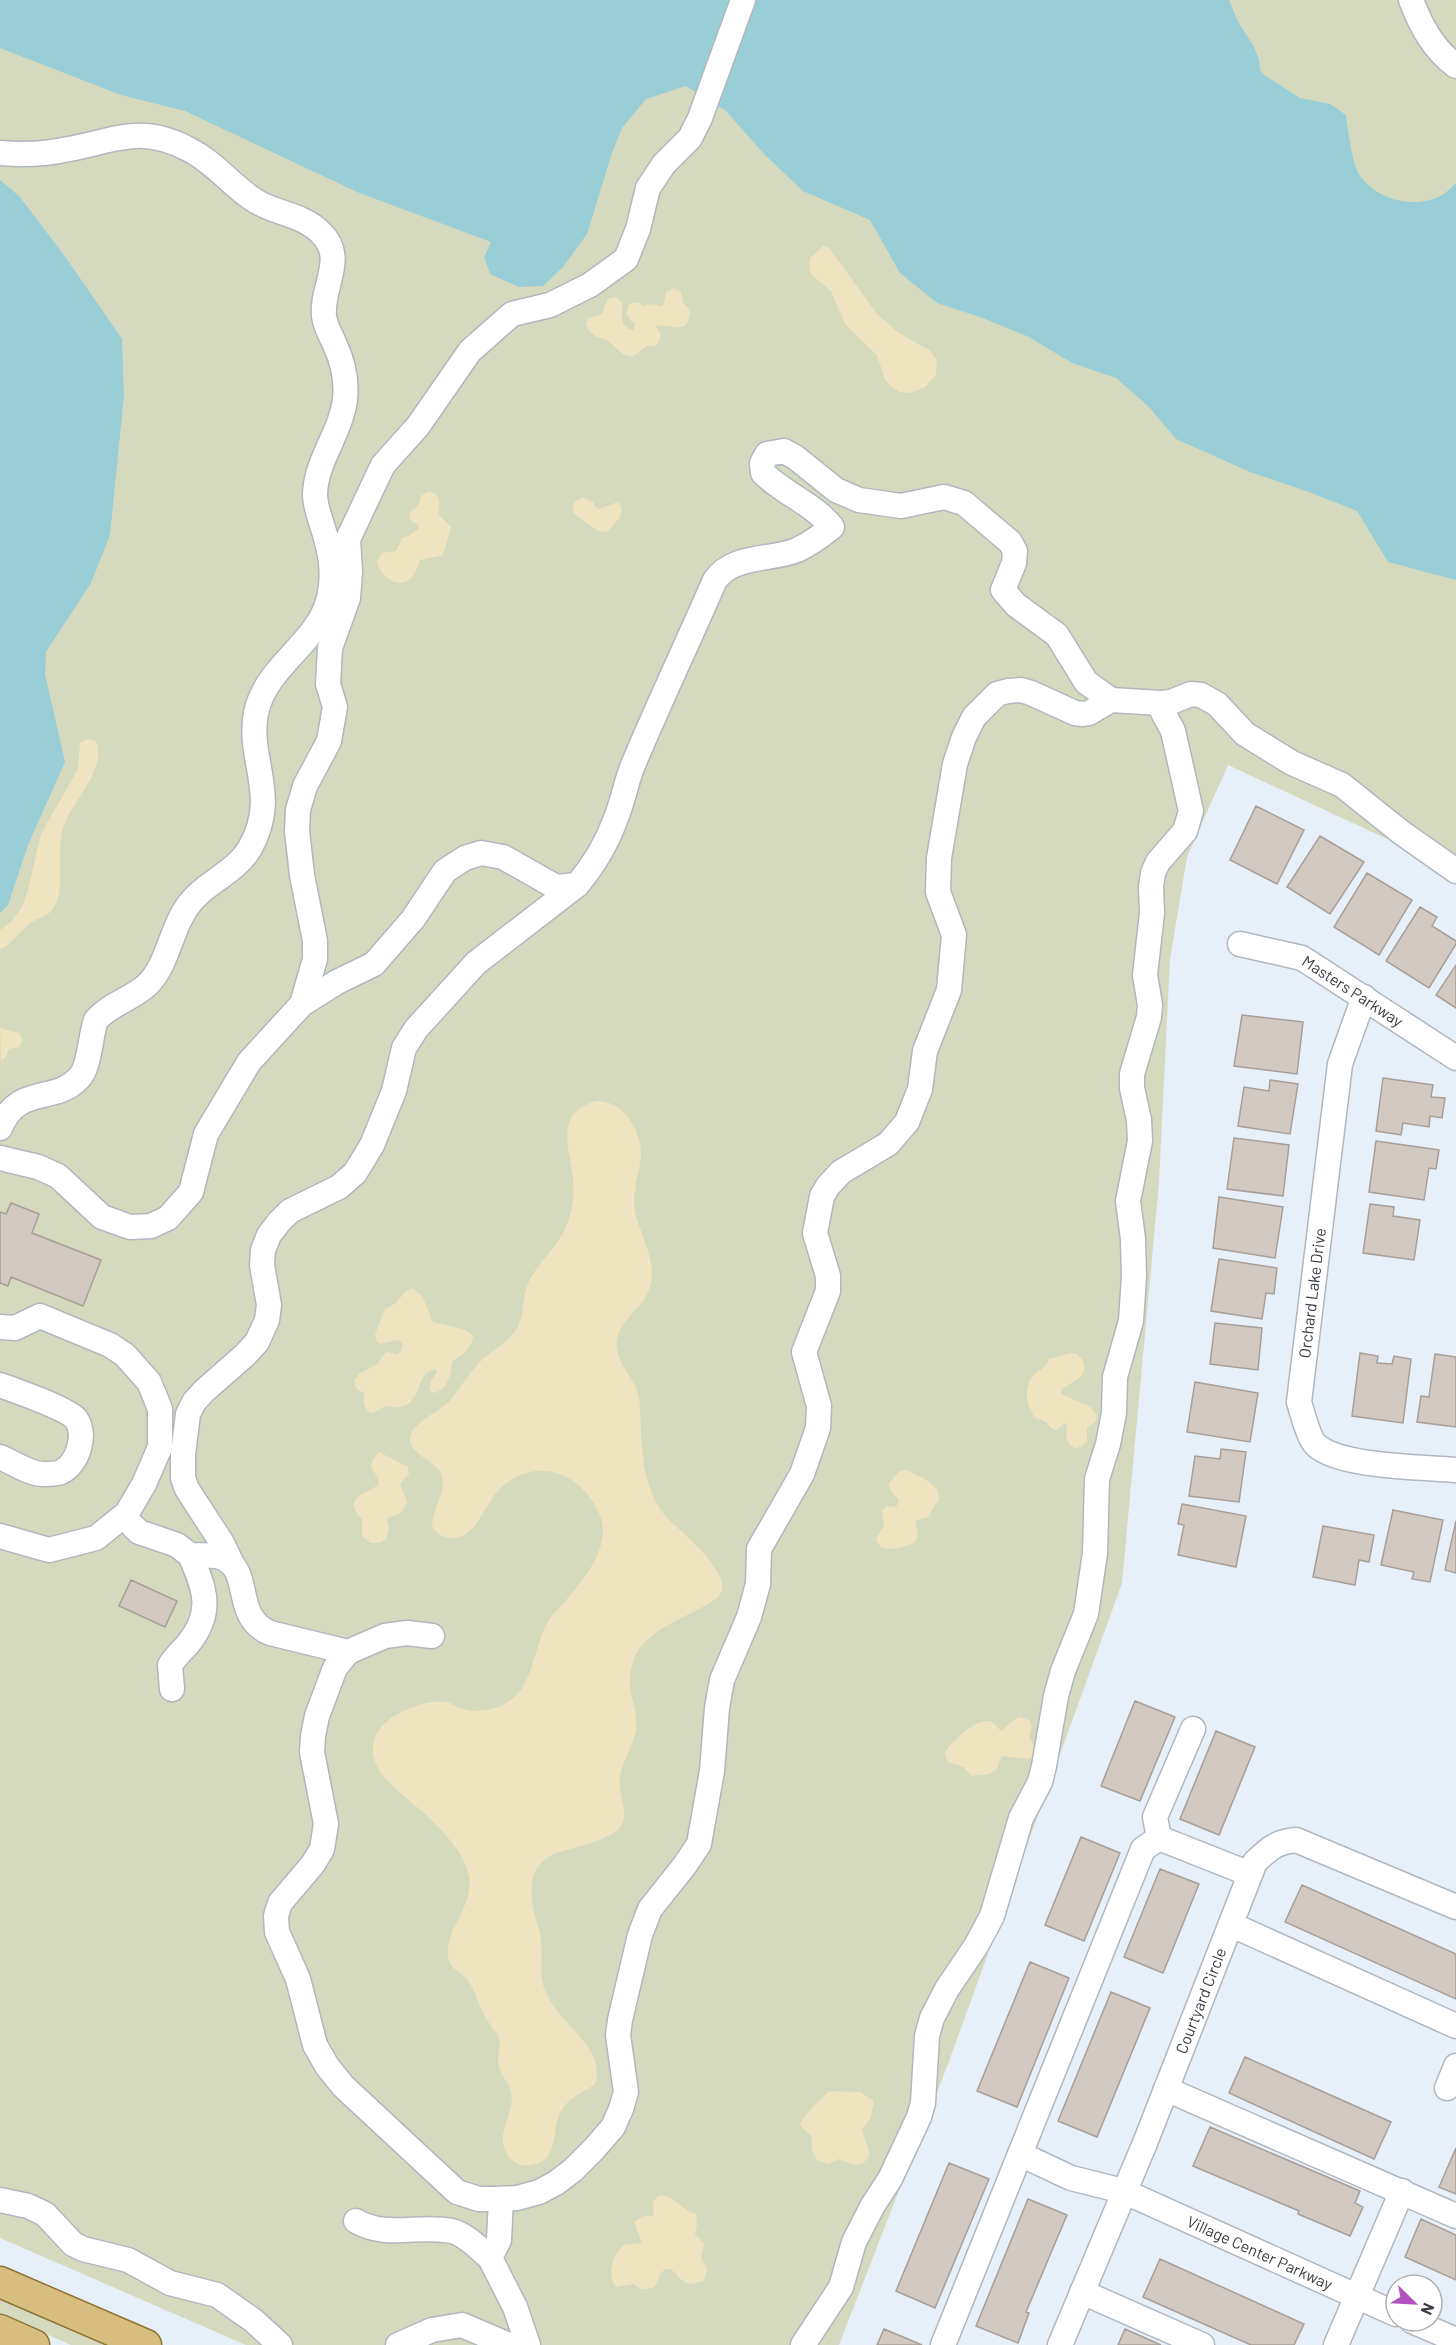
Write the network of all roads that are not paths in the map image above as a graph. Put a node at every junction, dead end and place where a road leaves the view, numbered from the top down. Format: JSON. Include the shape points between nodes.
{"nodes":[{"id":1,"x":743,"y":0,"type":"edge"},
{"id":2,"x":1411,"y":0,"type":"edge"},
{"id":3,"x":1456,"y":66,"type":"edge"},
{"id":4,"x":0,"y":153,"type":"edge"},
{"id":5,"x":1111,"y":700,"type":"junction"},
{"id":6,"x":1160,"y":703,"type":"junction"},
{"id":7,"x":1456,"y":871,"type":"edge"},
{"id":8,"x":577,"y":885,"type":"junction"},
{"id":9,"x":1240,"y":944,"type":"dead end"},
{"id":10,"x":1364,"y":997,"type":"junction"},
{"id":11,"x":302,"y":1004,"type":"junction"},
{"id":12,"x":1456,"y":1058,"type":"edge"},
{"id":13,"x":3,"y":1120,"type":"edge"},
{"id":14,"x":0,"y":1158,"type":"edge"},
{"id":15,"x":0,"y":1327,"type":"edge"},
{"id":16,"x":0,"y":1384,"type":"edge"},
{"id":17,"x":0,"y":1457,"type":"edge"},
{"id":18,"x":1456,"y":1470,"type":"edge"},
{"id":19,"x":133,"y":1526,"type":"dead end"},
{"id":20,"x":0,"y":1536,"type":"edge"},
{"id":21,"x":190,"y":1555,"type":"junction"},
{"id":22,"x":231,"y":1562,"type":"junction"},
{"id":23,"x":432,"y":1636,"type":"dead end"},
{"id":24,"x":348,"y":1652,"type":"junction"},
{"id":25,"x":172,"y":1689,"type":"dead end"},
{"id":26,"x":1193,"y":1729,"type":"dead end"},
{"id":27,"x":1159,"y":1838,"type":"junction"},
{"id":28,"x":1250,"y":1874,"type":"junction"},
{"id":29,"x":1456,"y":1907,"type":"edge"},
{"id":30,"x":1232,"y":1924,"type":"junction"},
{"id":31,"x":1456,"y":2026,"type":"edge"},
{"id":32,"x":1166,"y":2089,"type":"junction"},
{"id":33,"x":1020,"y":2154,"type":"junction"},
{"id":34,"x":1123,"y":2191,"type":"junction"},
{"id":35,"x":1402,"y":2191,"type":"junction"},
{"id":36,"x":501,"y":2199,"type":"junction"},
{"id":37,"x":0,"y":2200,"type":"edge"},
{"id":38,"x":1456,"y":2216,"type":"edge"},
{"id":39,"x":356,"y":2221,"type":"dead end"},
{"id":40,"x":490,"y":2258,"type":"junction"},
{"id":41,"x":0,"y":2282,"type":"edge"},
{"id":42,"x":1083,"y":2292,"type":"junction"},
{"id":43,"x":1356,"y":2297,"type":"junction"},
{"id":44,"x":1384,"y":2309,"type":"edge"},
{"id":45,"x":0,"y":2330,"type":"edge"},
{"id":46,"x":1440,"y":2333,"type":"edge"},
{"id":47,"x":1456,"y":2340,"type":"edge"},
{"id":48,"x":34,"y":2345,"type":"edge"},
{"id":49,"x":146,"y":2345,"type":"edge"},
{"id":50,"x":280,"y":2345,"type":"edge"},
{"id":51,"x":398,"y":2345,"type":"edge"},
{"id":52,"x":509,"y":2345,"type":"edge"},
{"id":53,"x":528,"y":2345,"type":"edge"},
{"id":54,"x":803,"y":2345,"type":"edge"},
{"id":55,"x":943,"y":2345,"type":"edge"},
{"id":56,"x":1060,"y":2345,"type":"edge"},
{"id":57,"x":1202,"y":2345,"type":"edge"},
{"id":58,"x":1336,"y":2345,"type":"edge"}],
"edges":[{"from":1,"to":11,"type":"street","via":[[700,118],[690,138],[664,164],[648,188],[626,259],[590,285],[550,305],[512,314],[470,351],[418,426],[383,465],[348,539],[348,598],[330,648],[328,684],[335,707],[329,741],[305,786],[298,810],[302,875],[315,941],[315,959]]},
{"from":2,"to":3,"type":"street","via":[[1421,26]]},
{"from":4,"to":13,"type":"street","via":[[69,149],[124,135],[155,137],[204,158],[253,200],[320,231],[333,250],[334,264],[323,313],[346,382],[343,411],[319,470],[315,497],[333,570],[329,598],[319,623],[270,679],[260,701],[254,726],[264,804],[251,846],[237,865],[199,892],[188,905],[153,979],[96,1020],[81,1076],[63,1089],[32,1097]]},
{"from":5,"to":6,"type":"street"},
{"from":5,"to":8,"type":"street","via":[[1086,682],[1056,635],[1003,590],[1015,551],[1011,542],[972,508],[944,497],[901,506],[859,500],[836,489],[784,451],[767,454],[762,463],[763,473],[832,527],[795,550],[732,565],[719,575],[647,731],[605,843]]},
{"from":5,"to":36,"type":"street","via":[[1083,714],[1031,693],[1008,691],[997,694],[974,717],[964,737],[955,764],[939,858],[938,892],[954,935],[949,990],[924,1051],[920,1089],[906,1122],[888,1144],[841,1172],[822,1196],[815,1233],[828,1276],[828,1291],[804,1352],[819,1406],[817,1434],[802,1474],[759,1550],[758,1584],[749,1617],[722,1680],[699,1844],[650,1909],[640,1935],[618,2035],[626,2092],[621,2109],[613,2127],[594,2149],[556,2183],[528,2195]]},
{"from":6,"to":7,"type":"street","via":[[1191,694],[1209,698],[1245,734],[1292,763],[1342,785]]},
{"from":6,"to":54,"type":"street","via":[[1173,732],[1191,812],[1185,831],[1158,862],[1151,887],[1145,975],[1149,1017],[1132,1074],[1140,1140],[1128,1201],[1133,1239],[1132,1310],[1115,1377],[1108,1444],[1096,1479],[1095,1553],[1086,1614],[1056,1696],[1040,1782],[1021,1818],[992,1916],[932,2018],[920,2117],[854,2242],[841,2287]]},
{"from":8,"to":11,"type":"street","via":[[556,887],[503,857],[481,853],[465,858],[445,871],[413,919],[374,964]]},
{"from":8,"to":22,"type":"street","via":[[476,963],[416,1029],[404,1048],[394,1091],[372,1145],[355,1173],[339,1187],[290,1211],[269,1235],[262,1265],[267,1320],[257,1342],[194,1402],[188,1414],[183,1454],[187,1490]]},
{"from":9,"to":10,"type":"street","name":"Masters Parkway","via":[[1302,958]]},
{"from":10,"to":12,"type":"street","name":"Masters Parkway"},
{"from":10,"to":18,"type":"street","name":"Orchard Lake Drive","via":[[1340,1064],[1299,1402],[1314,1444],[1332,1456]]},
{"from":11,"to":14,"type":"street","via":[[249,1062],[206,1134],[190,1192],[168,1218],[151,1226],[130,1227],[102,1217],[58,1176]]},
{"from":15,"to":20,"type":"street","via":[[15,1328],[40,1316],[110,1345],[125,1356],[149,1382],[160,1409],[160,1447],[127,1513],[96,1538],[48,1550]]},
{"from":16,"to":17,"type":"street","via":[[75,1418],[81,1431],[72,1462],[61,1472],[40,1474]]},
{"from":19,"to":21,"type":"street","via":[[139,1532],[177,1545]]},
{"from":21,"to":22,"type":"street","via":[[220,1556]]},
{"from":21,"to":25,"type":"street","via":[[202,1580],[204,1616],[196,1634],[170,1665]]},
{"from":22,"to":24,"type":"street","via":[[252,1622],[261,1629]]},
{"from":23,"to":24,"type":"street","via":[[385,1636]]},
{"from":24,"to":36,"type":"street","via":[[335,1668],[313,1736],[312,1752],[326,1824],[322,1849],[280,1903],[276,1916],[278,1932],[298,1979],[315,2045],[343,2086],[457,2192],[479,2199]]},
{"from":26,"to":27,"type":"street","via":[[1155,1817]]},
{"from":27,"to":28,"type":"street"},
{"from":27,"to":33,"type":"street","via":[[1143,1849]]},
{"from":28,"to":29,"type":"street","name":"Courtyard Circle","via":[[1268,1849],[1281,1841],[1296,1840]]},
{"from":28,"to":30,"type":"street","name":"Courtyard Circle"},
{"from":30,"to":31,"type":"street"},
{"from":30,"to":32,"type":"street","name":"Courtyard Circle"},
{"from":32,"to":34,"type":"street","name":"Courtyard Circle"},
{"from":32,"to":35,"type":"street"},
{"from":33,"to":34,"type":"street","name":"Village Center Parkway","via":[[1071,2178]]},
{"from":33,"to":55,"type":"street"},
{"from":34,"to":42,"type":"street","name":"Courtyard Circle"},
{"from":34,"to":43,"type":"street","name":"Village Center Parkway"},
{"from":35,"to":38,"type":"street"},
{"from":35,"to":43,"type":"street"},
{"from":36,"to":40,"type":"street","via":[[498,2240]]},
{"from":37,"to":50,"type":"street","via":[[45,2214],[73,2244],[83,2249],[128,2260],[170,2283],[217,2295]]},
{"from":39,"to":40,"type":"street","via":[[378,2230],[453,2231]]},
{"from":40,"to":53,"type":"street"},
{"from":41,"to":49,"type":"main road"},
{"from":42,"to":56,"type":"street","name":"Courtyard Circle"},
{"from":42,"to":57,"type":"street"},
{"from":43,"to":44,"type":"street","name":"Village Center Parkway"},
{"from":43,"to":58,"type":"street"},
{"from":45,"to":48,"type":"main road"},
{"from":46,"to":47,"type":"street"},
{"from":51,"to":52,"type":"street","via":[[432,2330],[462,2325]]}]}
